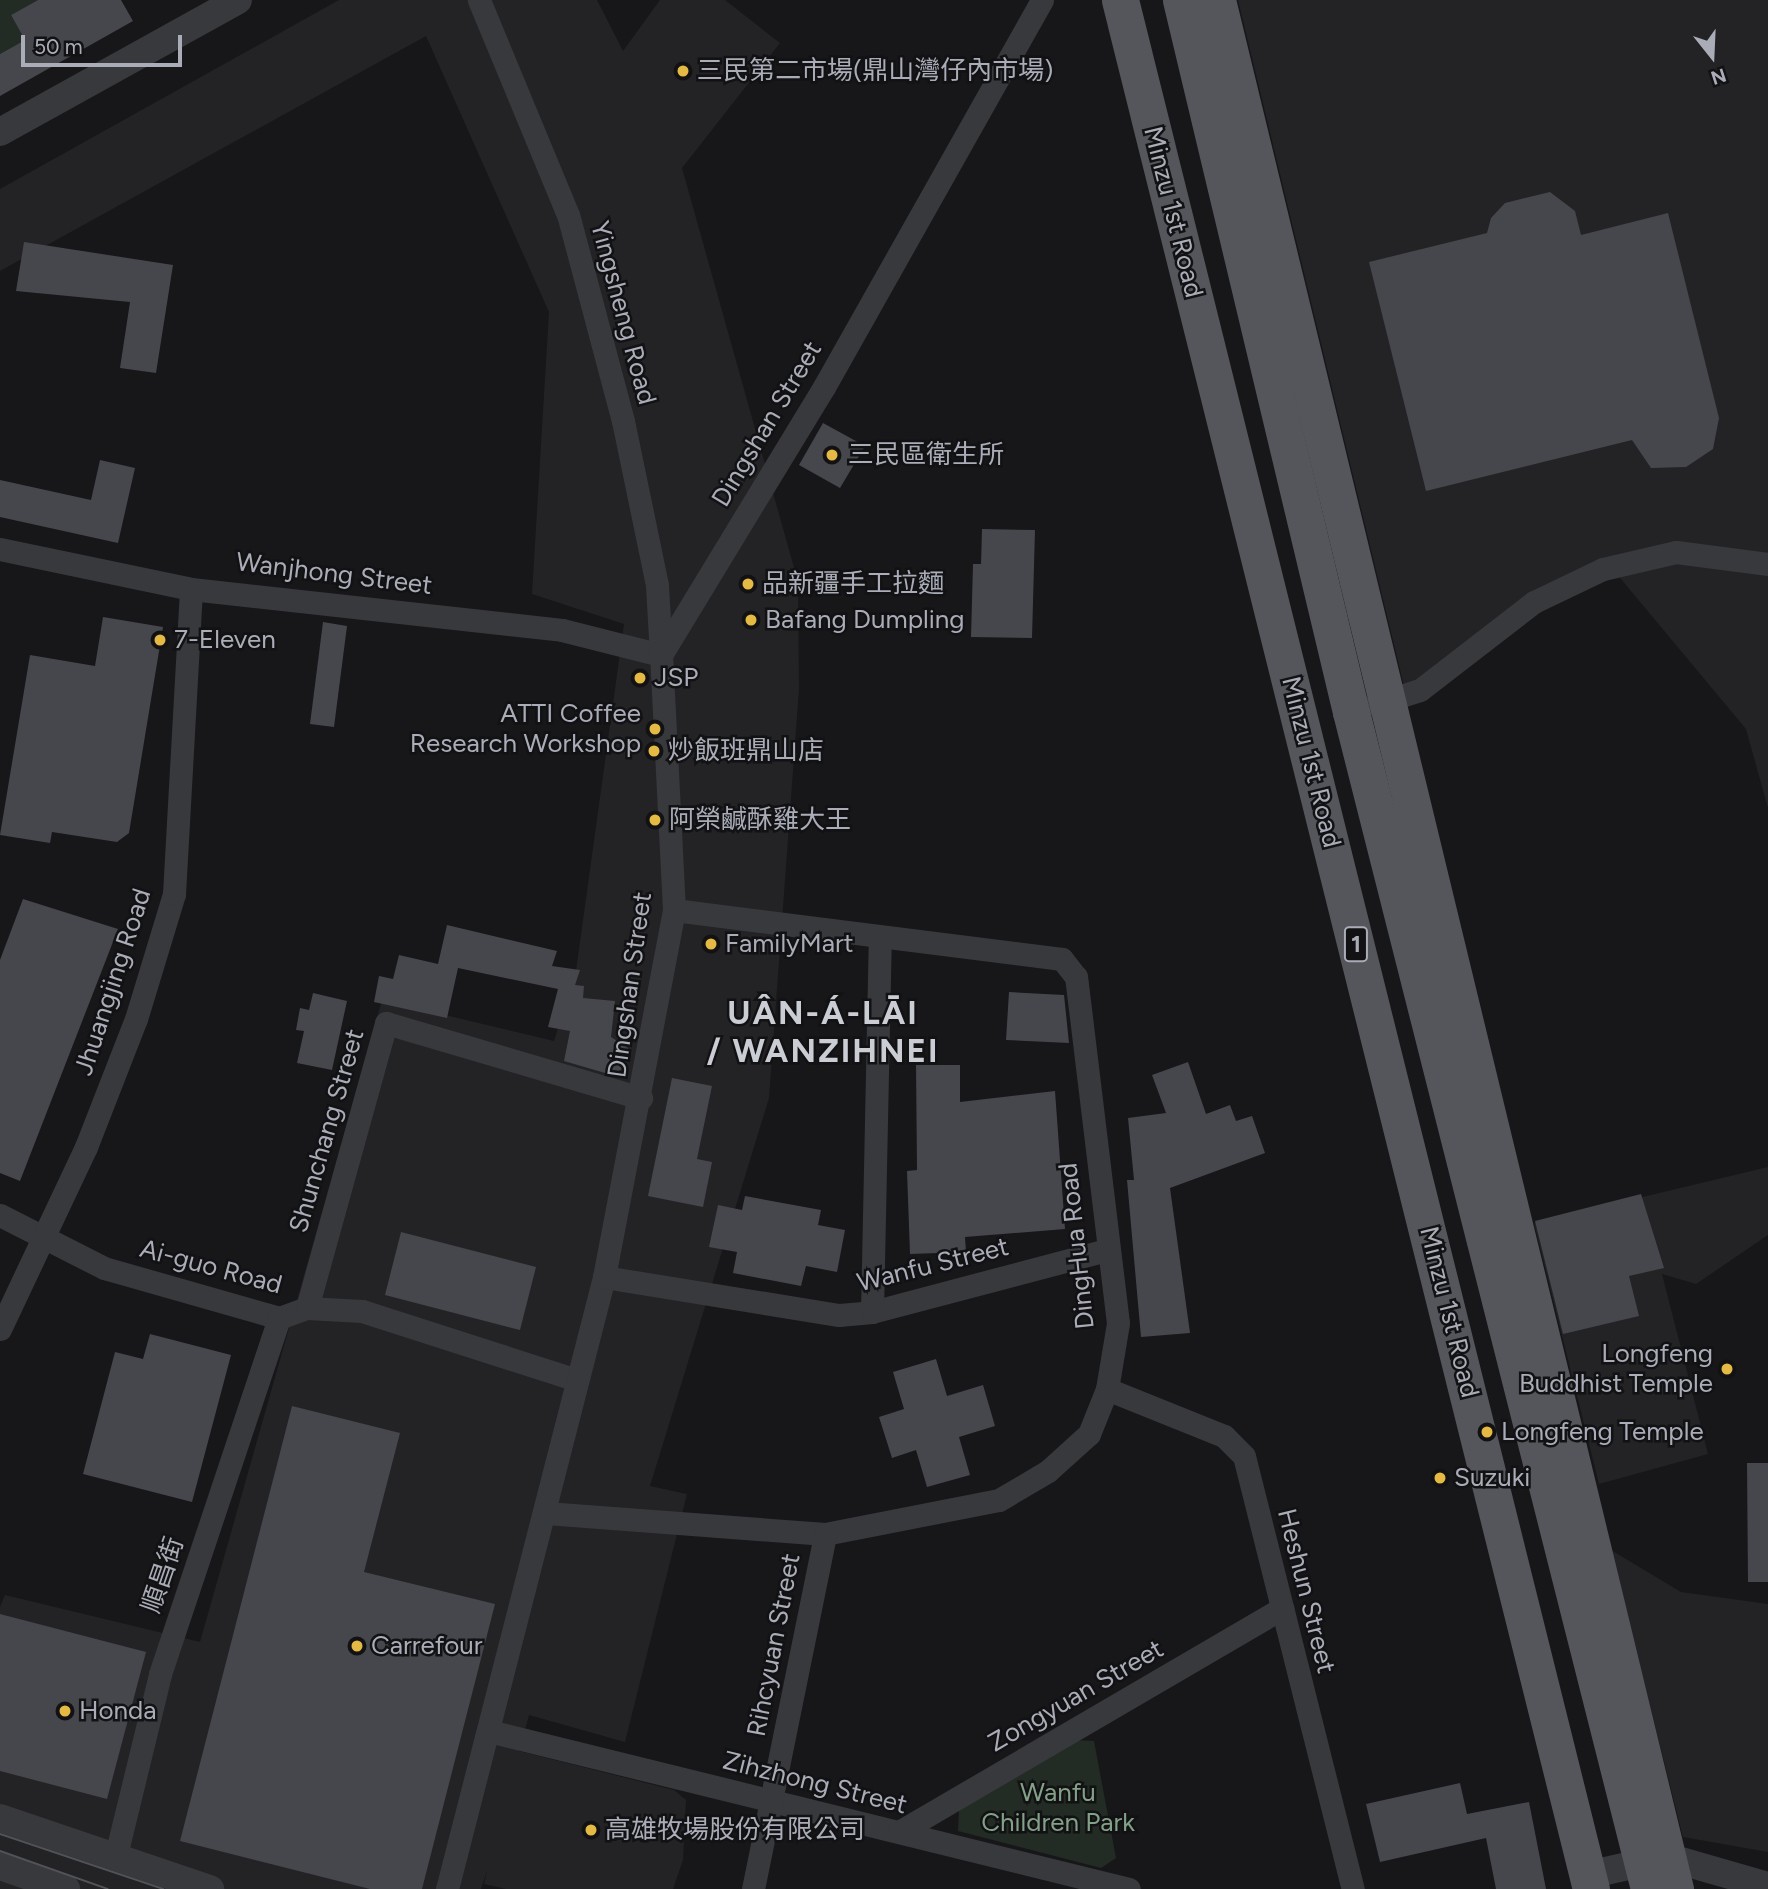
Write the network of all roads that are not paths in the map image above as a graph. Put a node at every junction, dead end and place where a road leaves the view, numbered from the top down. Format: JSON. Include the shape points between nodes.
{"nodes":[{"id":1,"x":479,"y":0,"type":"edge"},
{"id":2,"x":1042,"y":0,"type":"edge"},
{"id":3,"x":1120,"y":0,"type":"edge"},
{"id":4,"x":1156,"y":0,"type":"edge"},
{"id":5,"x":1181,"y":0,"type":"edge"},
{"id":6,"x":1217,"y":0,"type":"edge"},
{"id":7,"x":232,"y":1,"type":"edge"},
{"id":8,"x":0,"y":132,"type":"edge"},
{"id":9,"x":0,"y":549,"type":"edge"},
{"id":10,"x":1768,"y":564,"type":"edge"},
{"id":11,"x":191,"y":589,"type":"junction"},
{"id":12,"x":661,"y":655,"type":"junction"},
{"id":13,"x":1387,"y":700,"type":"junction"},
{"id":14,"x":1351,"y":712,"type":"junction"},
{"id":15,"x":674,"y":910,"type":"junction"},
{"id":16,"x":880,"y":938,"type":"junction"},
{"id":17,"x":641,"y":1098,"type":"junction"},
{"id":18,"x":0,"y":1215,"type":"edge"},
{"id":19,"x":42,"y":1232,"type":"junction"},
{"id":20,"x":1107,"y":1250,"type":"junction"},
{"id":21,"x":604,"y":1277,"type":"junction"},
{"id":22,"x":307,"y":1308,"type":"junction"},
{"id":23,"x":872,"y":1312,"type":"junction"},
{"id":24,"x":279,"y":1318,"type":"junction"},
{"id":25,"x":0,"y":1329,"type":"edge"},
{"id":26,"x":577,"y":1380,"type":"junction"},
{"id":27,"x":1107,"y":1389,"type":"junction"},
{"id":28,"x":546,"y":1513,"type":"junction"},
{"id":29,"x":1540,"y":1515,"type":"junction"},
{"id":30,"x":825,"y":1534,"type":"junction"},
{"id":31,"x":1282,"y":1608,"type":"junction"},
{"id":32,"x":489,"y":1731,"type":"junction"},
{"id":33,"x":771,"y":1801,"type":"junction"},
{"id":34,"x":0,"y":1818,"type":"edge"},
{"id":35,"x":899,"y":1832,"type":"junction"},
{"id":36,"x":116,"y":1855,"type":"junction"},
{"id":37,"x":0,"y":1866,"type":"edge"},
{"id":38,"x":1630,"y":1877,"type":"edge"},
{"id":39,"x":1768,"y":1886,"type":"edge"},
{"id":40,"x":66,"y":1889,"type":"edge"},
{"id":41,"x":210,"y":1889,"type":"edge"},
{"id":42,"x":447,"y":1889,"type":"edge"},
{"id":43,"x":752,"y":1889,"type":"edge"},
{"id":44,"x":1129,"y":1889,"type":"edge"},
{"id":45,"x":1353,"y":1889,"type":"edge"}],
"edges":[{"from":1,"to":12,"type":"street","name":"Yingsheng Road","via":[[568,215],[657,584]]},
{"from":2,"to":12,"type":"street","name":"Dingshan Street","via":[[824,387]]},
{"from":3,"to":29,"type":"main road","name":"Minzu 1st Road","number":"1"},
{"from":4,"to":29,"type":"main road","name":"Minzu 1st Road","number":"1"},
{"from":5,"to":14,"type":"main road","name":"Minzu 1st Road","number":"1"},
{"from":6,"to":13,"type":"main road","name":"Minzu 1st Road","number":"1"},
{"from":7,"to":8,"type":"street"},
{"from":9,"to":11,"type":"street","name":"Wanjhong Street"},
{"from":10,"to":13,"type":"street","via":[[1676,552],[1603,569],[1534,602],[1420,690]]},
{"from":11,"to":12,"type":"street","name":"Wanjhong Street","via":[[562,630]]},
{"from":11,"to":19,"type":"street","name":"Jhuangjing Road","via":[[174,894],[136,1019],[75,1171]]},
{"from":12,"to":15,"type":"street","name":"Dingshan Street"},
{"from":13,"to":14,"type":"street"},
{"from":13,"to":29,"type":"main road","name":"Minzu 1st Road","number":"1"},
{"from":14,"to":29,"type":"main road","name":"Minzu 1st Road","number":"1"},
{"from":15,"to":16,"type":"street","name":"DingHua Road"},
{"from":15,"to":17,"type":"street","name":"Dingshan Street"},
{"from":16,"to":20,"type":"street","name":"DingHua Road","via":[[1062,959],[1076,977]]},
{"from":16,"to":23,"type":"street"},
{"from":17,"to":21,"type":"street","name":"Dingshan Street"},
{"from":17,"to":22,"type":"street","name":"Shunchang Street","via":[[386,1023]]},
{"from":18,"to":19,"type":"street","name":"Ai-guo Road"},
{"from":19,"to":24,"type":"street","name":"Ai-guo Road","via":[[69,1254],[104,1268]]},
{"from":19,"to":25,"type":"street","name":"Jhuangjing Road"},
{"from":20,"to":23,"type":"street","name":"Wanfu Street"},
{"from":20,"to":27,"type":"street","name":"DingHua Road","via":[[1118,1323]]},
{"from":21,"to":23,"type":"street","name":"Wanfu Street","via":[[839,1315]]},
{"from":21,"to":26,"type":"street","name":"Dingshan Street"},
{"from":22,"to":24,"type":"street","name":"Ai-guo Road"},
{"from":22,"to":26,"type":"street","name":"Ai-guo Road","via":[[362,1311]]},
{"from":24,"to":36,"type":"street","name":"順昌街","via":[[160,1674]]},
{"from":26,"to":28,"type":"street","name":"Dingshan Street"},
{"from":27,"to":30,"type":"street","name":"DingHua Road","via":[[1089,1434],[1048,1471],[999,1500]]},
{"from":27,"to":31,"type":"street","name":"Heshun Street","via":[[1224,1436],[1244,1456]]},
{"from":28,"to":30,"type":"street","name":"DingHua Road"},
{"from":28,"to":32,"type":"street","name":"Dingshan Street"},
{"from":29,"to":38,"type":"main road","name":"Minzu 1st Road","number":"1"},
{"from":29,"to":38,"type":"main road","name":"Minzu 1st Road","number":"1"},
{"from":30,"to":33,"type":"street","name":"Rihcyuan Street"},
{"from":31,"to":35,"type":"street","name":"Zongyuan Street"},
{"from":31,"to":45,"type":"street","name":"Heshun Street"},
{"from":32,"to":33,"type":"street","name":"Zihzhong Street"},
{"from":32,"to":42,"type":"street","name":"Dingshan Street"},
{"from":33,"to":35,"type":"street","name":"Zihzhong Street"},
{"from":33,"to":43,"type":"street","name":"Rihcyuan Street"},
{"from":34,"to":36,"type":"street"},
{"from":35,"to":44,"type":"street","name":"Zihzhong Street"},
{"from":36,"to":41,"type":"street"},
{"from":37,"to":40,"type":"street"},
{"from":38,"to":39,"type":"street"}]}
